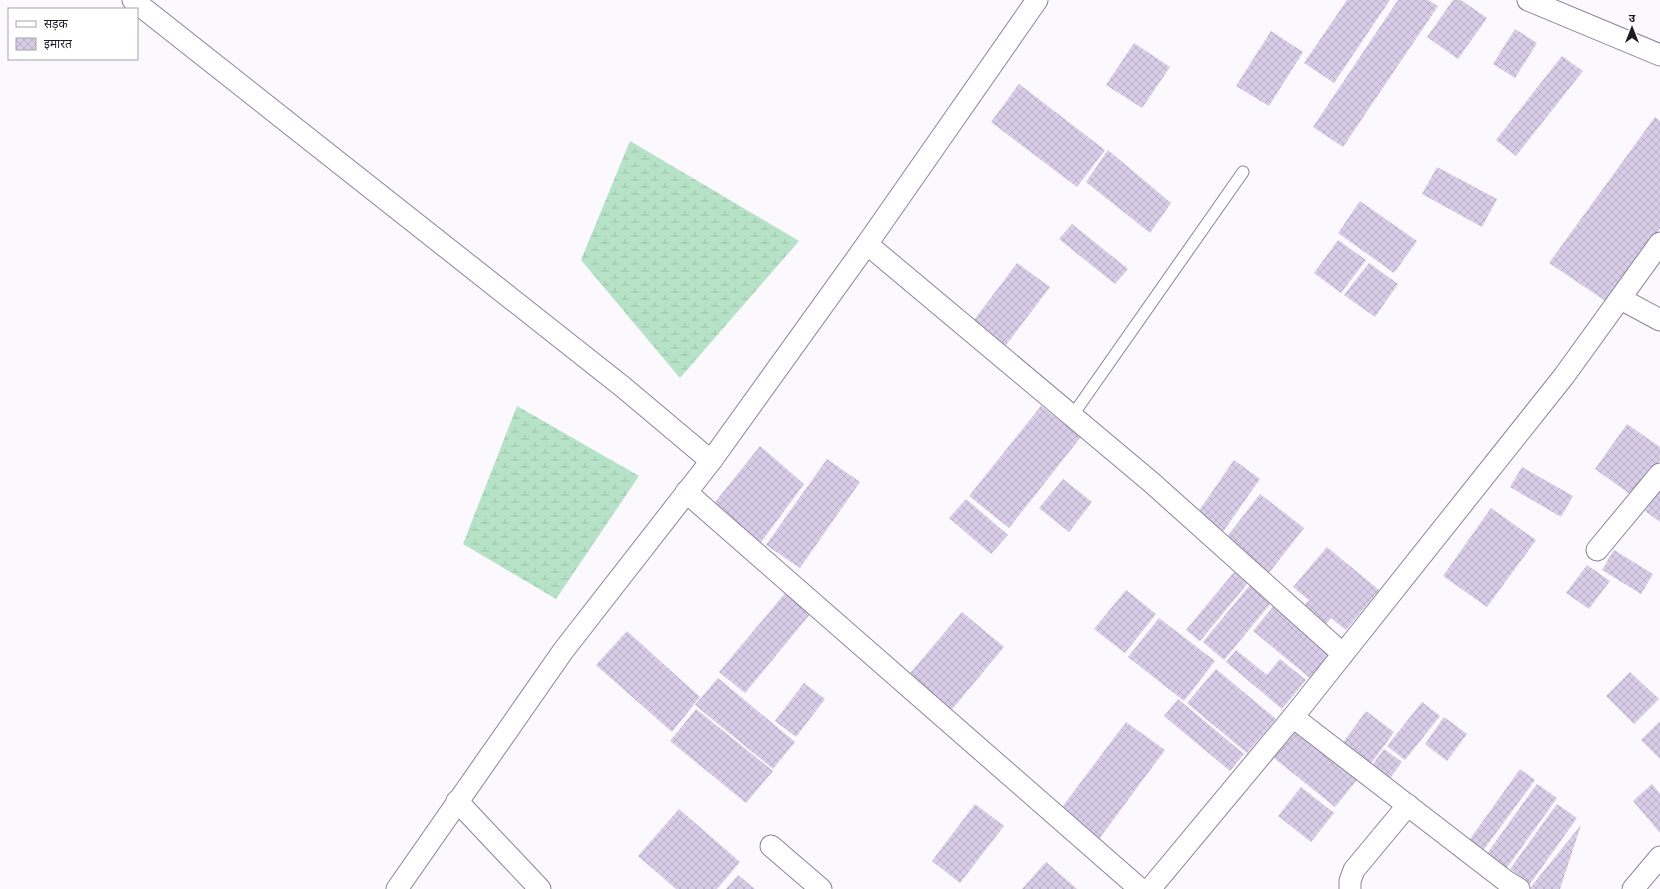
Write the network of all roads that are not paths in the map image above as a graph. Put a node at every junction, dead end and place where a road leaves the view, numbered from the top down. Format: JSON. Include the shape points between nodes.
{"nodes":[{"id":1,"x":133,"y":0,"type":"edge"},
{"id":2,"x":1037,"y":0,"type":"edge"},
{"id":3,"x":1528,"y":0,"type":"edge"},
{"id":4,"x":1660,"y":55,"type":"edge"},
{"id":5,"x":1243,"y":172,"type":"dead end"},
{"id":6,"x":1660,"y":243,"type":"edge"},
{"id":7,"x":867,"y":244,"type":"junction"},
{"id":8,"x":1621,"y":299,"type":"junction"},
{"id":9,"x":1660,"y":320,"type":"edge"},
{"id":10,"x":1072,"y":416,"type":"junction"},
{"id":11,"x":711,"y":461,"type":"junction"},
{"id":12,"x":1660,"y":474,"type":"edge"},
{"id":13,"x":686,"y":492,"type":"junction"},
{"id":14,"x":1597,"y":550,"type":"dead end"},
{"id":15,"x":1343,"y":654,"type":"junction"},
{"id":16,"x":1293,"y":717,"type":"junction"},
{"id":17,"x":457,"y":801,"type":"junction"},
{"id":18,"x":1408,"y":805,"type":"junction"},
{"id":19,"x":771,"y":846,"type":"dead end"},
{"id":20,"x":1660,"y":857,"type":"edge"},
{"id":21,"x":397,"y":889,"type":"edge"},
{"id":22,"x":540,"y":889,"type":"edge"},
{"id":23,"x":821,"y":889,"type":"edge"},
{"id":24,"x":1140,"y":889,"type":"edge"},
{"id":25,"x":1150,"y":889,"type":"edge"},
{"id":26,"x":1350,"y":889,"type":"edge"},
{"id":27,"x":1519,"y":889,"type":"edge"},
{"id":28,"x":1633,"y":889,"type":"edge"}],
"edges":[{"from":1,"to":11,"type":"street","via":[[623,387]]},
{"from":2,"to":7,"type":"street"},
{"from":3,"to":4,"type":"street"},
{"from":5,"to":10,"type":"lane"},
{"from":6,"to":8,"type":"street"},
{"from":7,"to":10,"type":"street"},
{"from":7,"to":11,"type":"street"},
{"from":8,"to":9,"type":"street"},
{"from":8,"to":15,"type":"street","via":[[1564,376]]},
{"from":10,"to":15,"type":"street","via":[[1151,482]]},
{"from":11,"to":13,"type":"street"},
{"from":12,"to":14,"type":"street"},
{"from":13,"to":17,"type":"street","via":[[563,652]]},
{"from":13,"to":24,"type":"street"},
{"from":15,"to":16,"type":"street"},
{"from":16,"to":18,"type":"street"},
{"from":16,"to":25,"type":"street"},
{"from":17,"to":21,"type":"street"},
{"from":17,"to":22,"type":"street"},
{"from":18,"to":26,"type":"street","via":[[1354,870]]},
{"from":18,"to":27,"type":"street"},
{"from":19,"to":23,"type":"street"},
{"from":20,"to":28,"type":"street"}]}
